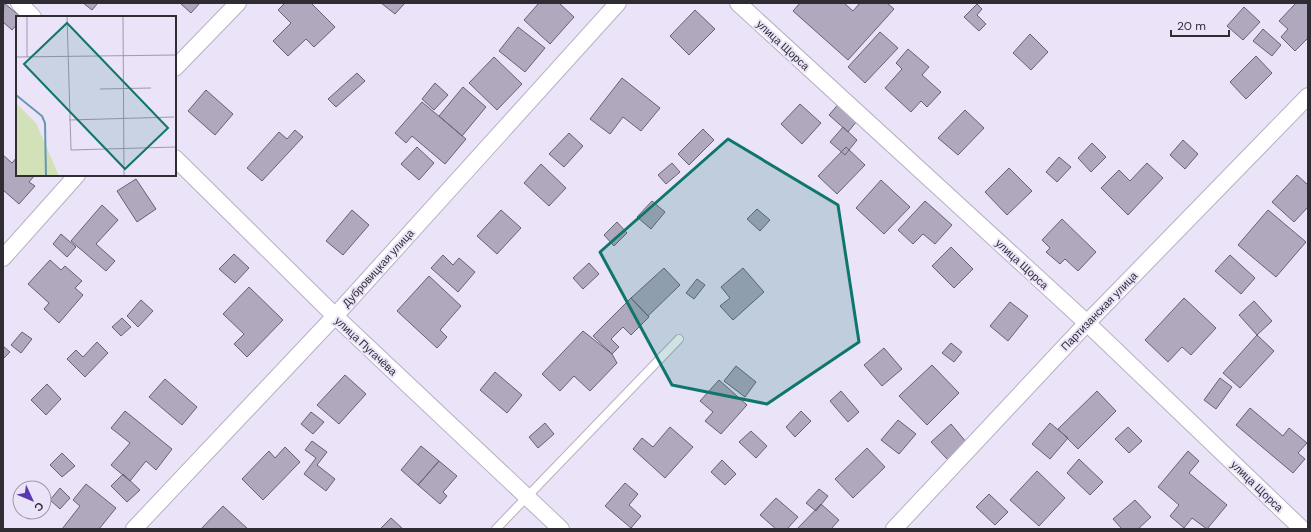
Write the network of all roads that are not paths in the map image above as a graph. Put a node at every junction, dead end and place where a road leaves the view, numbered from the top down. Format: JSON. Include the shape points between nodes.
{"nodes":[{"id":1,"x":19,"y":3,"type":"edge"},
{"id":2,"x":238,"y":3,"type":"edge"},
{"id":3,"x":618,"y":3,"type":"edge"},
{"id":4,"x":738,"y":3,"type":"edge"},
{"id":5,"x":32,"y":16,"type":"edge"},
{"id":6,"x":176,"y":67,"type":"edge"},
{"id":7,"x":1308,"y":96,"type":"edge"},
{"id":8,"x":176,"y":159,"type":"edge"},
{"id":9,"x":76,"y":176,"type":"edge"},
{"id":10,"x":3,"y":258,"type":"edge"},
{"id":11,"x":335,"y":316,"type":"junction"},
{"id":12,"x":1087,"y":323,"type":"junction"},
{"id":13,"x":679,"y":339,"type":"dead end"},
{"id":14,"x":527,"y":497,"type":"junction"},
{"id":15,"x":134,"y":529,"type":"edge"},
{"id":16,"x":496,"y":529,"type":"edge"},
{"id":17,"x":561,"y":529,"type":"edge"},
{"id":18,"x":894,"y":529,"type":"edge"},
{"id":19,"x":1302,"y":529,"type":"edge"}],
"edges":[{"from":1,"to":5,"type":"street"},
{"from":2,"to":6,"type":"street"},
{"from":3,"to":11,"type":"street","name":"Дубровицкая улица"},
{"from":4,"to":12,"type":"street","name":"улица Щорса"},
{"from":7,"to":12,"type":"street","name":"Партизанская улица"},
{"from":8,"to":11,"type":"street","name":"улица Пугачёва"},
{"from":9,"to":10,"type":"street"},
{"from":11,"to":14,"type":"street","name":"улица Пугачёва"},
{"from":11,"to":15,"type":"street","name":"Дубровицкая улица"},
{"from":12,"to":18,"type":"street","name":"Партизанская улица"},
{"from":12,"to":19,"type":"street","name":"улица Щорса"},
{"from":13,"to":14,"type":"lane"},
{"from":14,"to":16,"type":"lane"},
{"from":14,"to":17,"type":"street","name":"улица Пугачёва"}]}
